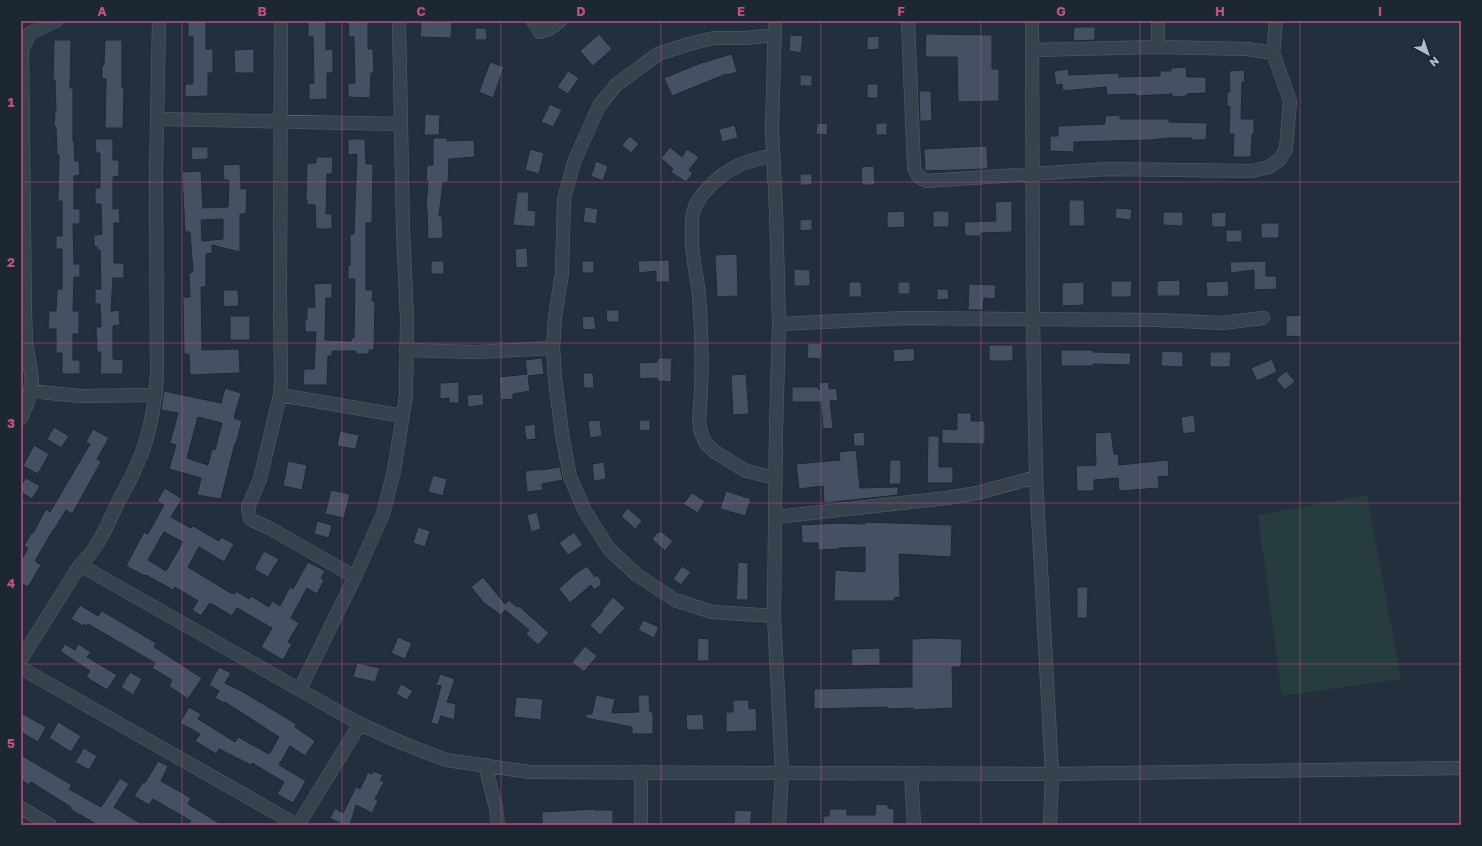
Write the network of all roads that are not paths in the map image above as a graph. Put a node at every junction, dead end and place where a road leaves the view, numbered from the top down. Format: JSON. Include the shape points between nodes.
{"nodes":[{"id":1,"x":56,"y":21,"type":"edge"},
{"id":2,"x":159,"y":21,"type":"edge"},
{"id":3,"x":281,"y":21,"type":"edge"},
{"id":4,"x":399,"y":21,"type":"edge"},
{"id":5,"x":533,"y":21,"type":"edge"},
{"id":6,"x":560,"y":21,"type":"edge"},
{"id":7,"x":775,"y":21,"type":"edge"},
{"id":8,"x":908,"y":21,"type":"edge"},
{"id":9,"x":1032,"y":21,"type":"edge"},
{"id":10,"x":1158,"y":21,"type":"edge"},
{"id":11,"x":1276,"y":21,"type":"edge"},
{"id":12,"x":775,"y":35,"type":"junction"},
{"id":13,"x":1158,"y":47,"type":"junction"},
{"id":14,"x":1032,"y":50,"type":"junction"},
{"id":15,"x":1274,"y":53,"type":"junction"},
{"id":16,"x":158,"y":120,"type":"junction"},
{"id":17,"x":281,"y":121,"type":"junction"},
{"id":18,"x":401,"y":124,"type":"junction"},
{"id":19,"x":773,"y":155,"type":"junction"},
{"id":20,"x":1032,"y":174,"type":"junction"},
{"id":21,"x":1263,"y":318,"type":"dead end"},
{"id":22,"x":1033,"y":319,"type":"junction"},
{"id":23,"x":779,"y":324,"type":"junction"},
{"id":24,"x":553,"y":348,"type":"junction"},
{"id":25,"x":406,"y":350,"type":"junction"},
{"id":26,"x":30,"y":391,"type":"junction"},
{"id":27,"x":156,"y":395,"type":"junction"},
{"id":28,"x":280,"y":395,"type":"junction"},
{"id":29,"x":402,"y":416,"type":"junction"},
{"id":30,"x":21,"y":418,"type":"edge"},
{"id":31,"x":1036,"y":477,"type":"junction"},
{"id":32,"x":775,"y":478,"type":"junction"},
{"id":33,"x":776,"y":517,"type":"junction"},
{"id":34,"x":80,"y":565,"type":"junction"},
{"id":35,"x":355,"y":577,"type":"junction"},
{"id":36,"x":774,"y":616,"type":"junction"},
{"id":37,"x":21,"y":659,"type":"edge"},
{"id":38,"x":21,"y":668,"type":"edge"},
{"id":39,"x":300,"y":689,"type":"junction"},
{"id":40,"x":360,"y":724,"type":"junction"},
{"id":41,"x":485,"y":764,"type":"junction"},
{"id":42,"x":1461,"y":768,"type":"edge"},
{"id":43,"x":641,"y":772,"type":"junction"},
{"id":44,"x":782,"y":772,"type":"junction"},
{"id":45,"x":912,"y":773,"type":"junction"},
{"id":46,"x":1052,"y":774,"type":"junction"},
{"id":47,"x":21,"y":808,"type":"edge"},
{"id":48,"x":50,"y":825,"type":"edge"},
{"id":49,"x":297,"y":825,"type":"edge"},
{"id":50,"x":498,"y":825,"type":"edge"},
{"id":51,"x":641,"y":825,"type":"edge"},
{"id":52,"x":780,"y":825,"type":"edge"},
{"id":53,"x":914,"y":825,"type":"edge"},
{"id":54,"x":1050,"y":825,"type":"edge"}],
"edges":[{"from":1,"to":26,"type":"street","via":[[30,33],[22,49],[25,310],[26,343],[32,379]]},
{"from":2,"to":16,"type":"street"},
{"from":3,"to":17,"type":"street"},
{"from":4,"to":18,"type":"street"},
{"from":5,"to":6,"type":"street","via":[[540,32]]},
{"from":7,"to":12,"type":"street"},
{"from":8,"to":20,"type":"street","via":[[914,168],[918,176],[926,181]]},
{"from":9,"to":14,"type":"street"},
{"from":10,"to":13,"type":"street"},
{"from":11,"to":15,"type":"street"},
{"from":12,"to":19,"type":"street"},
{"from":12,"to":24,"type":"street","via":[[714,38],[658,54],[616,85],[599,106],[574,162],[564,199],[562,273]]},
{"from":13,"to":14,"type":"street"},
{"from":13,"to":15,"type":"street","via":[[1247,49]]},
{"from":14,"to":20,"type":"street"},
{"from":15,"to":20,"type":"street","via":[[1290,101],[1286,149],[1280,159],[1268,167],[1252,171],[1107,169]]},
{"from":16,"to":17,"type":"street"},
{"from":16,"to":27,"type":"street"},
{"from":17,"to":18,"type":"street"},
{"from":17,"to":28,"type":"street"},
{"from":18,"to":25,"type":"street"},
{"from":19,"to":23,"type":"street"},
{"from":19,"to":32,"type":"street","via":[[728,170],[703,193],[693,212],[692,244],[702,342],[701,433],[706,444],[732,463],[746,471]]},
{"from":20,"to":22,"type":"street"},
{"from":21,"to":22,"type":"street","via":[[1222,324],[1158,320]]},
{"from":22,"to":23,"type":"street","via":[[905,318]]},
{"from":22,"to":31,"type":"street"},
{"from":23,"to":32,"type":"street"},
{"from":24,"to":25,"type":"street","via":[[475,352]]},
{"from":24,"to":36,"type":"street","via":[[562,434],[570,477],[585,511],[609,549],[636,575],[675,600],[712,612]]},
{"from":25,"to":29,"type":"street","via":[[406,395]]},
{"from":26,"to":27,"type":"street","via":[[80,396]]},
{"from":26,"to":30,"type":"street"},
{"from":27,"to":34,"type":"street","via":[[147,440],[136,467],[104,533],[91,555]]},
{"from":28,"to":29,"type":"street"},
{"from":28,"to":35,"type":"street","via":[[260,479],[248,507],[250,519]]},
{"from":29,"to":35,"type":"street","via":[[394,471],[383,514]]},
{"from":31,"to":33,"type":"street","via":[[947,498]]},
{"from":31,"to":46,"type":"street"},
{"from":32,"to":33,"type":"street"},
{"from":33,"to":36,"type":"street"},
{"from":34,"to":37,"type":"street"},
{"from":34,"to":39,"type":"street"},
{"from":35,"to":39,"type":"street"},
{"from":36,"to":44,"type":"street"},
{"from":38,"to":49,"type":"street"},
{"from":39,"to":40,"type":"street"},
{"from":40,"to":41,"type":"street","via":[[446,760]]},
{"from":40,"to":49,"type":"street"},
{"from":41,"to":43,"type":"street","via":[[529,772]]},
{"from":41,"to":50,"type":"street"},
{"from":42,"to":46,"type":"street"},
{"from":43,"to":44,"type":"street"},
{"from":43,"to":51,"type":"street"},
{"from":44,"to":45,"type":"street"},
{"from":44,"to":52,"type":"street"},
{"from":45,"to":46,"type":"street"},
{"from":45,"to":53,"type":"street"},
{"from":46,"to":54,"type":"street"},
{"from":47,"to":48,"type":"street"}]}
